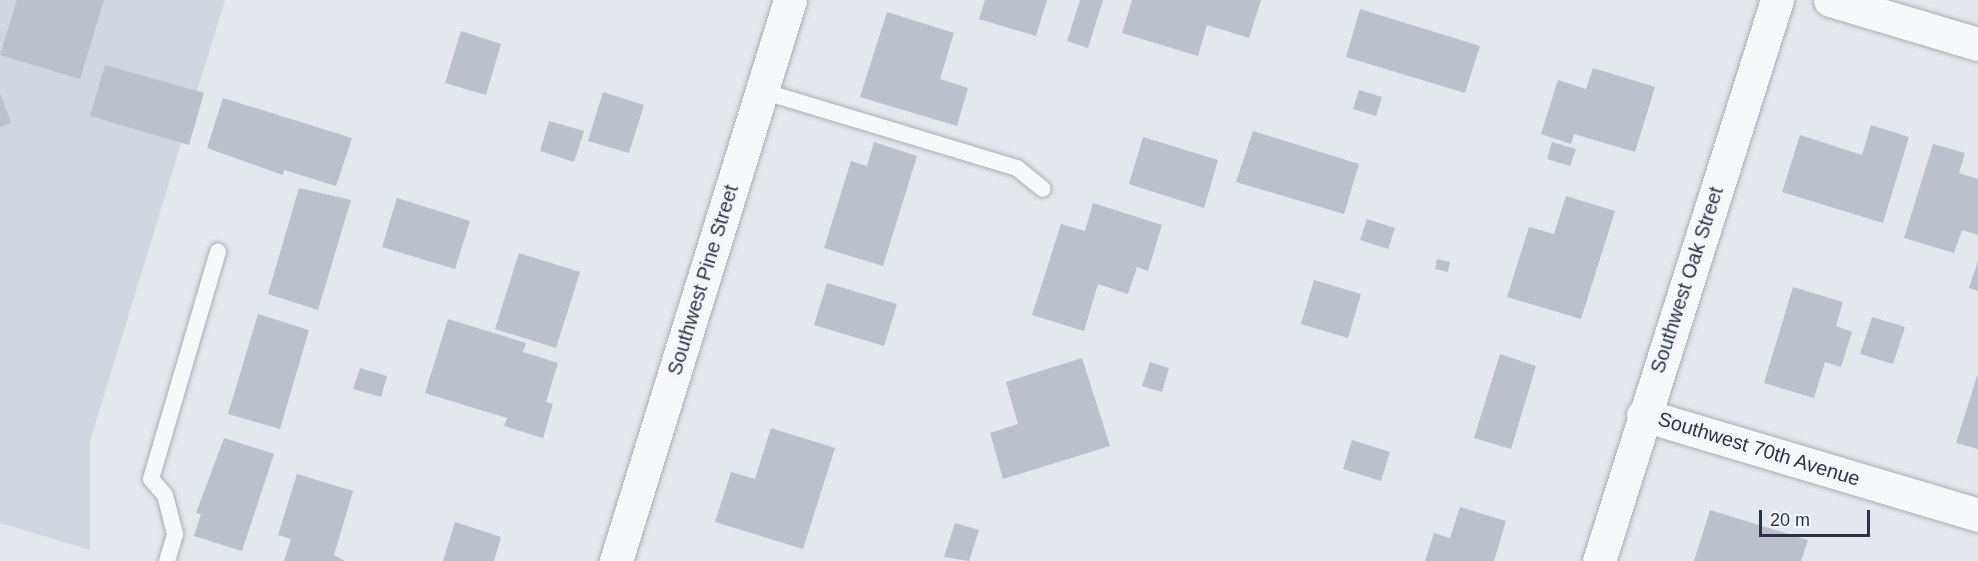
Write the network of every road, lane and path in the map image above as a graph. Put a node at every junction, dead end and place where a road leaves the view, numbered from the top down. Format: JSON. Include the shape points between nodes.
{"nodes":[{"id":1,"x":790,"y":0,"type":"edge"},
{"id":2,"x":1777,"y":0,"type":"edge"},
{"id":3,"x":1830,"y":0,"type":"edge"},
{"id":4,"x":1978,"y":44,"type":"edge"},
{"id":5,"x":762,"y":91,"type":"junction"},
{"id":6,"x":1043,"y":189,"type":"dead end"},
{"id":7,"x":218,"y":252,"type":"dead end"},
{"id":8,"x":1643,"y":415,"type":"junction"},
{"id":9,"x":1978,"y":515,"type":"edge"},
{"id":10,"x":167,"y":561,"type":"edge"},
{"id":11,"x":616,"y":561,"type":"edge"},
{"id":12,"x":1599,"y":561,"type":"edge"}],
"edges":[{"from":1,"to":5,"type":"street","name":"Southwest Pine Street"},
{"from":2,"to":8,"type":"street","name":"Southwest Oak Street"},
{"from":3,"to":4,"type":"street"},
{"from":5,"to":6,"type":"lane","via":[[989,158],[1017,168]]},
{"from":5,"to":11,"type":"street","name":"Southwest Pine Street"},
{"from":7,"to":10,"type":"lane","via":[[151,478],[165,495],[175,534]]},
{"from":8,"to":9,"type":"street","name":"Southwest 70th Avenue"},
{"from":8,"to":12,"type":"street","name":"Southwest Oak Street"}]}
